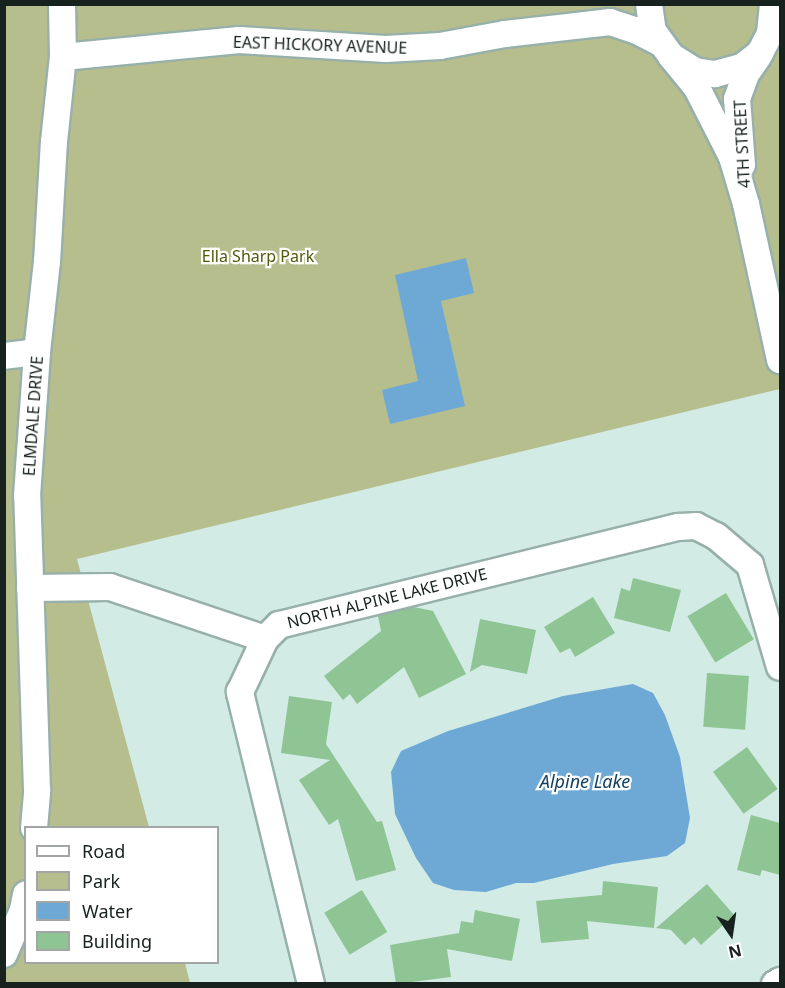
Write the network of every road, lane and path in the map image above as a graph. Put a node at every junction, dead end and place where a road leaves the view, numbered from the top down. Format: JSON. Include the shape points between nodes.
{"nodes":[{"id":1,"x":62,"y":4,"type":"edge"},
{"id":2,"x":590,"y":4,"type":"edge"},
{"id":3,"x":649,"y":4,"type":"edge"},
{"id":4,"x":773,"y":4,"type":"edge"},
{"id":5,"x":505,"y":34,"type":"junction"},
{"id":6,"x":769,"y":42,"type":"edge"},
{"id":7,"x":666,"y":50,"type":"junction"},
{"id":8,"x":63,"y":57,"type":"junction"},
{"id":9,"x":746,"y":204,"type":"junction"},
{"id":10,"x":37,"y":352,"type":"junction"},
{"id":11,"x":4,"y":356,"type":"edge"},
{"id":12,"x":780,"y":360,"type":"edge"},
{"id":13,"x":30,"y":588,"type":"junction"},
{"id":14,"x":265,"y":639,"type":"junction"},
{"id":15,"x":780,"y":667,"type":"edge"},
{"id":16,"x":34,"y":826,"type":"edge"},
{"id":17,"x":24,"y":905,"type":"edge"},
{"id":18,"x":4,"y":954,"type":"edge"},
{"id":19,"x":780,"y":981,"type":"edge"},
{"id":20,"x":311,"y":984,"type":"edge"},
{"id":21,"x":775,"y":984,"type":"edge"}],
"edges":[{"from":1,"to":8,"type":"street","name":"ELMDALE DRIVE"},
{"from":2,"to":5,"type":"street","name":"EAST HICKORY AVENUE"},
{"from":3,"to":7,"type":"street","via":[[653,31]]},
{"from":4,"to":6,"type":"street","name":"4TH STREET"},
{"from":5,"to":7,"type":"street","name":"EAST HICKORY AVENUE","via":[[610,22],[635,30]]},
{"from":5,"to":8,"type":"street","name":"EAST HICKORY AVENUE","via":[[429,47],[386,49],[239,40]]},
{"from":6,"to":7,"type":"street","name":"EAST HICKORY AVENUE","via":[[742,67],[716,74],[695,71]]},
{"from":6,"to":9,"type":"street","name":"4TH STREET","via":[[746,74],[737,99]]},
{"from":7,"to":9,"type":"street","name":"4TH STREET","via":[[697,88],[724,141]]},
{"from":8,"to":10,"type":"street","name":"ELMDALE DRIVE"},
{"from":9,"to":12,"type":"street","name":"4TH STREET"},
{"from":10,"to":11,"type":"street"},
{"from":10,"to":13,"type":"street","name":"ELMDALE DRIVE","via":[[27,496]]},
{"from":13,"to":14,"type":"street","via":[[110,587]]},
{"from":13,"to":16,"type":"street","name":"ELMDALE DRIVE","via":[[37,790]]},
{"from":14,"to":15,"type":"street","name":"NORTH ALPINE LAKE DRIVE","via":[[290,620],[696,526],[716,536],[750,565]]},
{"from":14,"to":20,"type":"street","name":"NORTH ALPINE LAKE DRIVE","via":[[240,692]]},
{"from":17,"to":18,"type":"street"},
{"from":19,"to":21,"type":"street"}]}
